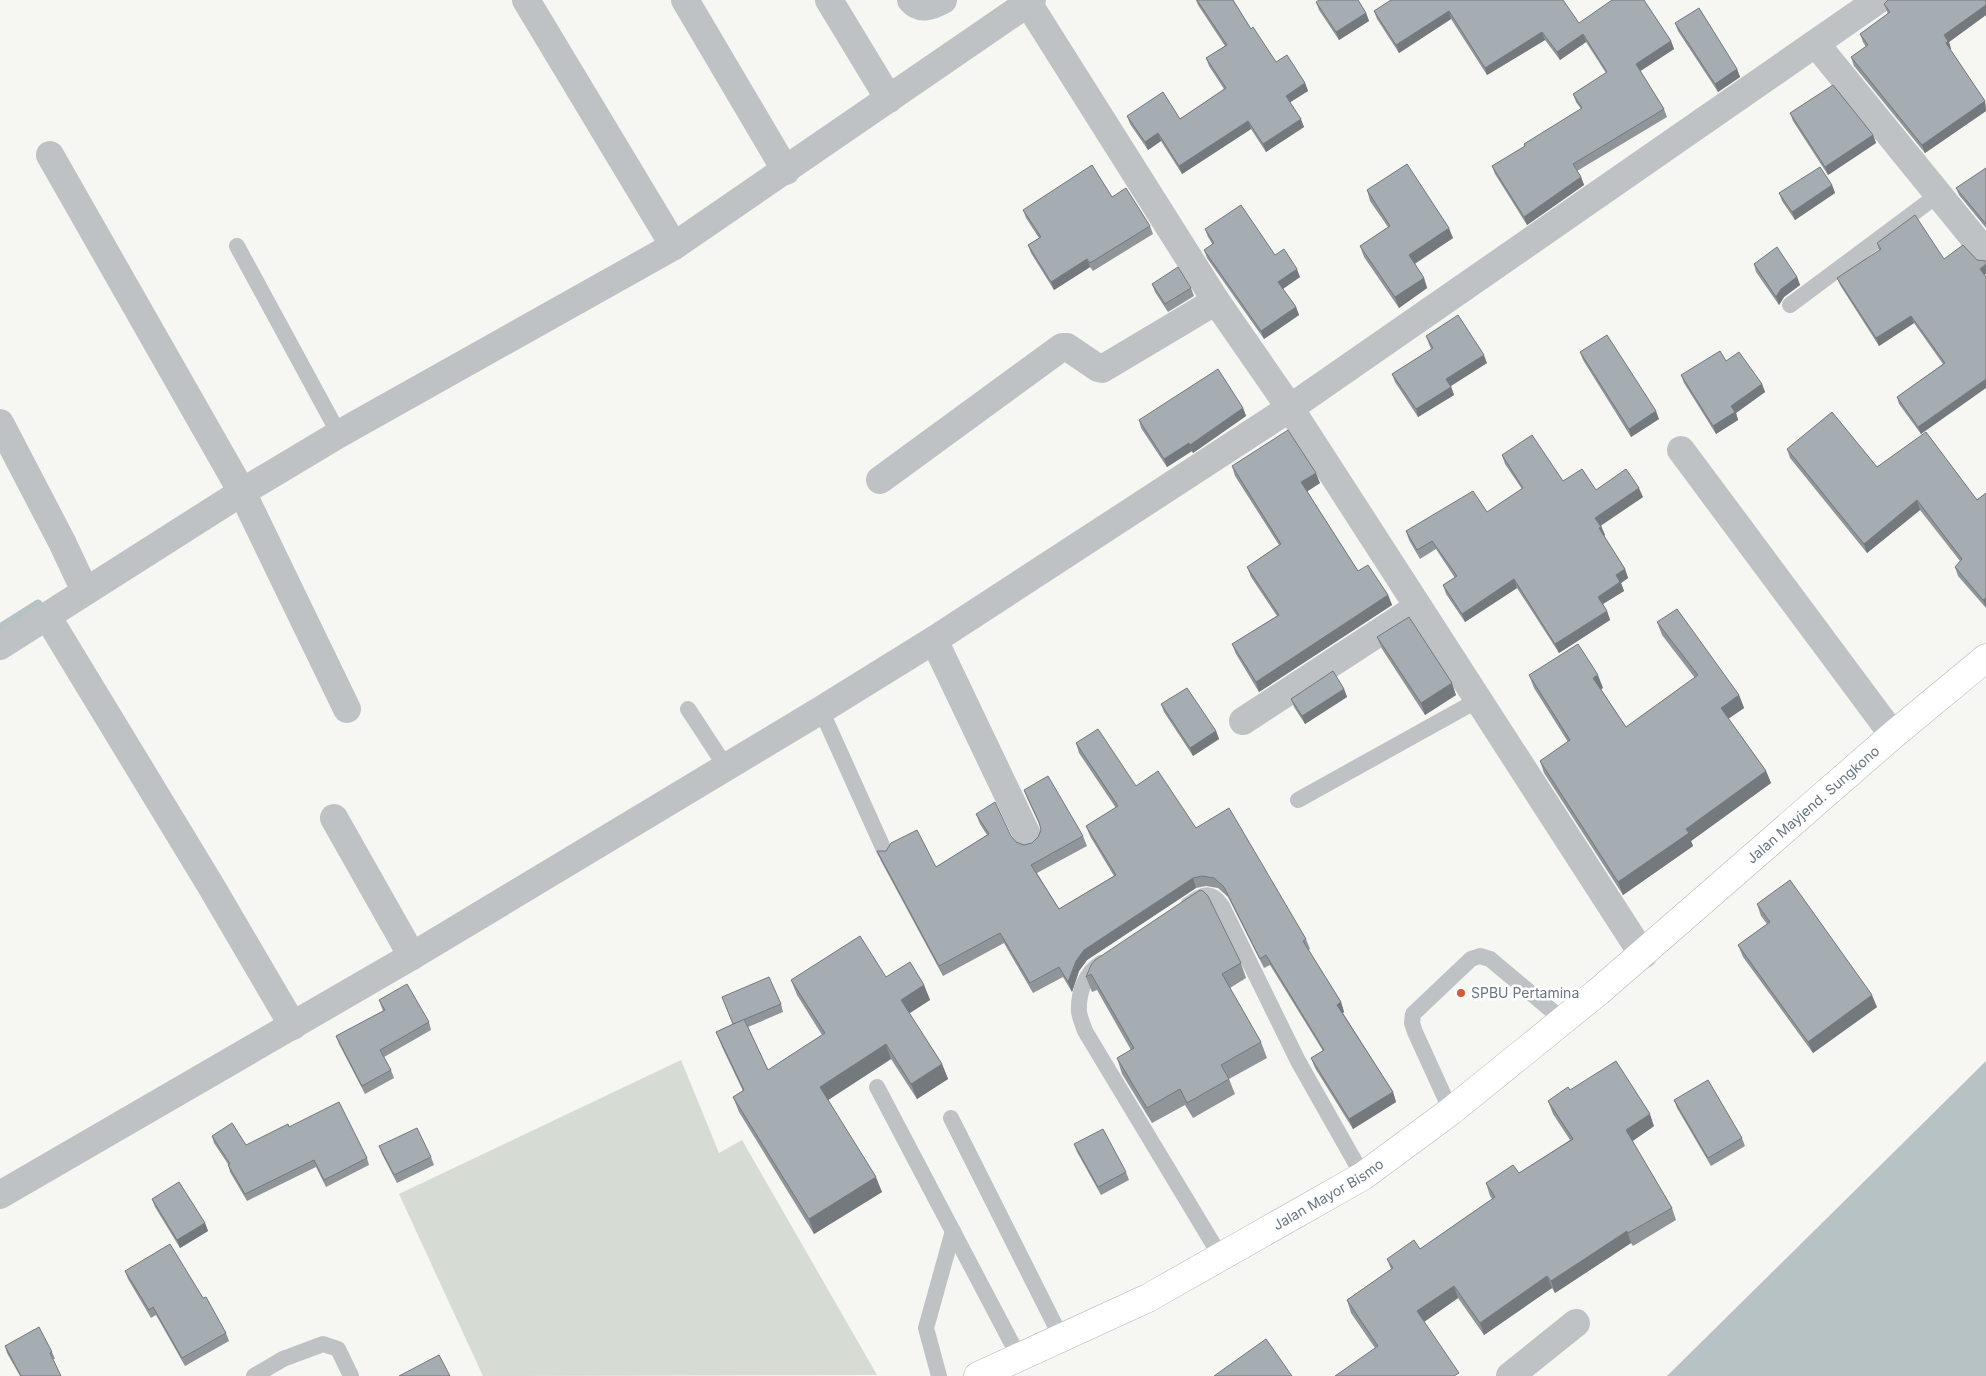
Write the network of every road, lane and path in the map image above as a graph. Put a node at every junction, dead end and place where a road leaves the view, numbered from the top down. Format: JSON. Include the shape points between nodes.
{"nodes":[{"id":1,"x":526,"y":0,"type":"edge"},
{"id":2,"x":685,"y":0,"type":"edge"},
{"id":3,"x":829,"y":0,"type":"edge"},
{"id":4,"x":911,"y":0,"type":"edge"},
{"id":5,"x":943,"y":0,"type":"edge"},
{"id":6,"x":1878,"y":0,"type":"edge"},
{"id":7,"x":1028,"y":1,"type":"edge"},
{"id":8,"x":1816,"y":44,"type":"junction"},
{"id":9,"x":889,"y":99,"type":"junction"},
{"id":10,"x":50,"y":155,"type":"dead end"},
{"id":11,"x":786,"y":170,"type":"junction"},
{"id":12,"x":1939,"y":194,"type":"junction"},
{"id":13,"x":237,"y":246,"type":"dead end"},
{"id":14,"x":674,"y":246,"type":"junction"},
{"id":15,"x":1986,"y":252,"type":"edge"},
{"id":16,"x":1216,"y":300,"type":"junction"},
{"id":17,"x":1790,"y":305,"type":"dead end"},
{"id":18,"x":1290,"y":408,"type":"junction"},
{"id":19,"x":0,"y":423,"type":"edge"},
{"id":20,"x":339,"y":434,"type":"junction"},
{"id":21,"x":1681,"y":450,"type":"dead end"},
{"id":22,"x":880,"y":480,"type":"dead end"},
{"id":23,"x":242,"y":492,"type":"junction"},
{"id":24,"x":85,"y":591,"type":"junction"},
{"id":25,"x":1418,"y":606,"type":"junction"},
{"id":26,"x":47,"y":616,"type":"junction"},
{"id":27,"x":934,"y":640,"type":"junction"},
{"id":28,"x":0,"y":646,"type":"edge"},
{"id":29,"x":1986,"y":658,"type":"edge"},
{"id":30,"x":1478,"y":700,"type":"junction"},
{"id":31,"x":347,"y":709,"type":"dead end"},
{"id":32,"x":688,"y":709,"type":"dead end"},
{"id":33,"x":821,"y":710,"type":"junction"},
{"id":34,"x":1243,"y":721,"type":"dead end"},
{"id":35,"x":1893,"y":735,"type":"junction"},
{"id":36,"x":726,"y":767,"type":"junction"},
{"id":37,"x":1298,"y":800,"type":"dead end"},
{"id":38,"x":334,"y":818,"type":"dead end"},
{"id":39,"x":1029,"y":839,"type":"dead end"},
{"id":40,"x":885,"y":852,"type":"edge"},
{"id":41,"x":1179,"y":911,"type":"edge"},
{"id":42,"x":1117,"y":952,"type":"edge"},
{"id":43,"x":1643,"y":954,"type":"junction"},
{"id":44,"x":412,"y":956,"type":"junction"},
{"id":45,"x":1563,"y":1020,"type":"junction"},
{"id":46,"x":293,"y":1026,"type":"junction"},
{"id":47,"x":878,"y":1087,"type":"dead end"},
{"id":48,"x":1451,"y":1111,"type":"junction"},
{"id":49,"x":951,"y":1118,"type":"dead end"},
{"id":50,"x":1363,"y":1176,"type":"junction"},
{"id":51,"x":2,"y":1189,"type":"edge"},
{"id":52,"x":953,"y":1231,"type":"junction"},
{"id":53,"x":1221,"y":1257,"type":"junction"},
{"id":54,"x":1576,"y":1323,"type":"dead end"},
{"id":55,"x":1062,"y":1337,"type":"junction"},
{"id":56,"x":1019,"y":1357,"type":"junction"},
{"id":57,"x":254,"y":1376,"type":"edge"},
{"id":58,"x":351,"y":1376,"type":"edge"},
{"id":59,"x":940,"y":1376,"type":"edge"},
{"id":60,"x":978,"y":1376,"type":"edge"},
{"id":61,"x":1510,"y":1376,"type":"edge"}],
"edges":[{"from":1,"to":14,"type":"street"},
{"from":2,"to":11,"type":"street"},
{"from":3,"to":9,"type":"street"},
{"from":4,"to":5,"type":"street","via":[[914,4],[930,7]]},
{"from":6,"to":8,"type":"street"},
{"from":7,"to":9,"type":"street"},
{"from":7,"to":16,"type":"street"},
{"from":8,"to":12,"type":"street"},
{"from":8,"to":18,"type":"street"},
{"from":9,"to":11,"type":"street"},
{"from":10,"to":23,"type":"street"},
{"from":11,"to":14,"type":"street"},
{"from":12,"to":15,"type":"street"},
{"from":12,"to":17,"type":"lane"},
{"from":13,"to":20,"type":"lane"},
{"from":14,"to":20,"type":"street"},
{"from":16,"to":18,"type":"street"},
{"from":16,"to":22,"type":"street","via":[[1102,368],[1067,346],[1062,347]]},
{"from":18,"to":25,"type":"street"},
{"from":18,"to":27,"type":"street"},
{"from":19,"to":24,"type":"street"},
{"from":20,"to":23,"type":"street"},
{"from":21,"to":35,"type":"street"},
{"from":23,"to":24,"type":"street"},
{"from":23,"to":31,"type":"street"},
{"from":24,"to":26,"type":"street"},
{"from":25,"to":30,"type":"street"},
{"from":25,"to":34,"type":"street"},
{"from":26,"to":28,"type":"street"},
{"from":26,"to":46,"type":"street"},
{"from":27,"to":33,"type":"street"},
{"from":27,"to":39,"type":"street"},
{"from":29,"to":35,"type":"main road","name":"Jalan Mayjend. Sungkono"},
{"from":30,"to":37,"type":"lane"},
{"from":30,"to":43,"type":"street"},
{"from":32,"to":36,"type":"lane"},
{"from":33,"to":36,"type":"street"},
{"from":33,"to":40,"type":"lane"},
{"from":35,"to":43,"type":"main road","name":"Jalan Mayjend. Sungkono"},
{"from":36,"to":44,"type":"street"},
{"from":38,"to":44,"type":"street"},
{"from":41,"to":50,"type":"lane","via":[[1202,896],[1210,895],[1219,902],[1298,1061]]},
{"from":42,"to":53,"type":"lane","via":[[1086,977],[1079,1012],[1085,1031]]},
{"from":43,"to":45,"type":"main road","name":"Jalan Mayor Bismo"},
{"from":44,"to":46,"type":"street"},
{"from":45,"to":48,"type":"main road","name":"Jalan Mayor Bismo"},
{"from":45,"to":48,"type":"lane","via":[[1490,959],[1471,958],[1413,1014],[1415,1032]]},
{"from":46,"to":51,"type":"street"},
{"from":47,"to":52,"type":"lane"},
{"from":48,"to":50,"type":"main road","name":"Jalan Mayor Bismo"},
{"from":49,"to":55,"type":"lane"},
{"from":50,"to":53,"type":"main road","name":"Jalan Mayor Bismo"},
{"from":52,"to":56,"type":"lane"},
{"from":52,"to":59,"type":"lane","via":[[926,1328]]},
{"from":53,"to":55,"type":"main road","name":"Jalan Mayor Bismo","via":[[1148,1298]]},
{"from":54,"to":61,"type":"street"},
{"from":55,"to":56,"type":"main road","name":"Jalan Mayor Bismo"},
{"from":56,"to":60,"type":"main road","name":"Jalan Mayor Bismo"},
{"from":57,"to":58,"type":"lane","via":[[283,1359],[323,1344],[338,1349]]}]}
